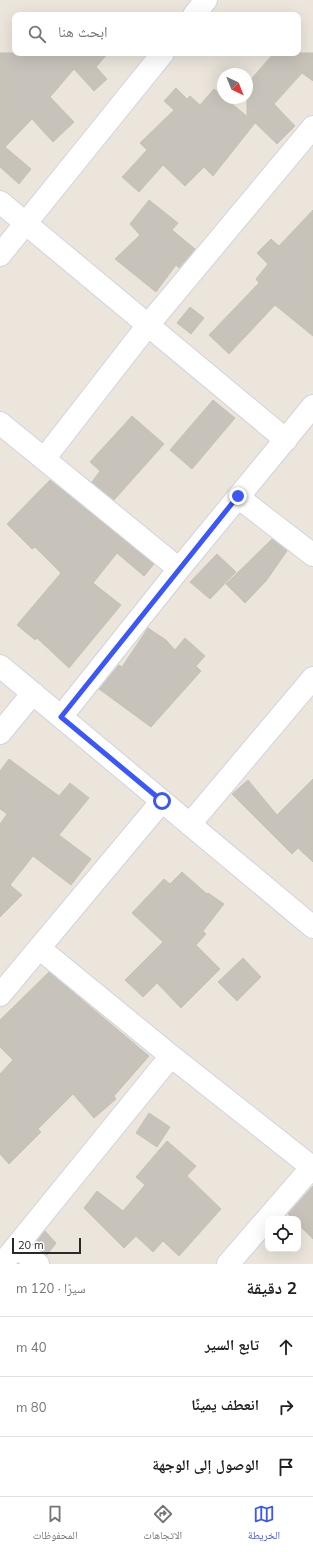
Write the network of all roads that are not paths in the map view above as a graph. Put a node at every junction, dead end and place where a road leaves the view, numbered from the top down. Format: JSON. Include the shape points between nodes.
{"nodes":[{"id":1,"x":206,"y":0,"type":"edge"},
{"id":2,"x":196,"y":12,"type":"edge"},
{"id":3,"x":161,"y":56,"type":"edge"},
{"id":4,"x":313,"y":127,"type":"edge"},
{"id":5,"x":0,"y":202,"type":"edge"},
{"id":6,"x":25,"y":224,"type":"junction"},
{"id":7,"x":0,"y":255,"type":"edge"},
{"id":8,"x":148,"y":325,"type":"junction"},
{"id":9,"x":313,"y":406,"type":"edge"},
{"id":10,"x":0,"y":423,"type":"edge"},
{"id":11,"x":286,"y":440,"type":"junction"},
{"id":12,"x":44,"y":459,"type":"junction"},
{"id":13,"x":238,"y":496,"type":"junction"},
{"id":14,"x":313,"y":556,"type":"edge"},
{"id":15,"x":179,"y":569,"type":"junction"},
{"id":16,"x":0,"y":666,"type":"edge"},
{"id":17,"x":313,"y":678,"type":"edge"},
{"id":18,"x":33,"y":694,"type":"junction"},
{"id":19,"x":61,"y":717,"type":"junction"},
{"id":20,"x":0,"y":733,"type":"edge"},
{"id":21,"x":162,"y":801,"type":"junction"},
{"id":22,"x":190,"y":824,"type":"junction"},
{"id":23,"x":313,"y":927,"type":"edge"},
{"id":24,"x":39,"y":948,"type":"junction"},
{"id":25,"x":0,"y":995,"type":"edge"},
{"id":26,"x":171,"y":1056,"type":"junction"},
{"id":27,"x":312,"y":1167,"type":"edge"},
{"id":28,"x":17,"y":1247,"type":"junction"},
{"id":29,"x":2,"y":1264,"type":"edge"},
{"id":30,"x":38,"y":1264,"type":"edge"},
{"id":31,"x":228,"y":1264,"type":"edge"}],
"edges":[{"from":1,"to":2,"type":"street"},
{"from":3,"to":6,"type":"street"},
{"from":4,"to":8,"type":"street"},
{"from":5,"to":6,"type":"street"},
{"from":6,"to":7,"type":"street"},
{"from":6,"to":8,"type":"street"},
{"from":8,"to":11,"type":"street"},
{"from":8,"to":12,"type":"street"},
{"from":9,"to":11,"type":"street"},
{"from":10,"to":12,"type":"street"},
{"from":11,"to":13,"type":"street"},
{"from":12,"to":15,"type":"street"},
{"from":13,"to":14,"type":"street"},
{"from":13,"to":15,"type":"street"},
{"from":15,"to":19,"type":"street"},
{"from":16,"to":18,"type":"street"},
{"from":17,"to":22,"type":"street"},
{"from":18,"to":19,"type":"street"},
{"from":18,"to":20,"type":"street"},
{"from":19,"to":21,"type":"street"},
{"from":21,"to":22,"type":"street"},
{"from":21,"to":24,"type":"street"},
{"from":22,"to":23,"type":"street"},
{"from":24,"to":25,"type":"street"},
{"from":24,"to":26,"type":"street"},
{"from":26,"to":27,"type":"street"},
{"from":26,"to":28,"type":"street"},
{"from":27,"to":31,"type":"street"},
{"from":28,"to":29,"type":"street"},
{"from":28,"to":30,"type":"street"}]}
